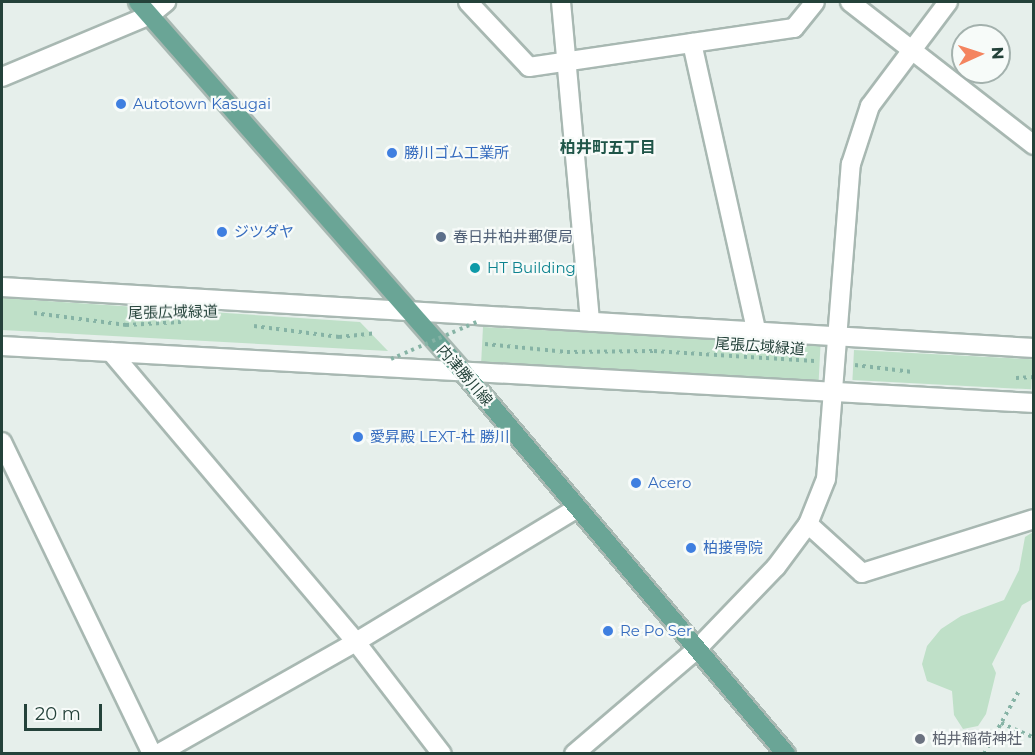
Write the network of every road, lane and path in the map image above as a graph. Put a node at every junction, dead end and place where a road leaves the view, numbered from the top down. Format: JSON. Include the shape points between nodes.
{"nodes":[{"id":1,"x":166,"y":2,"type":"edge"},
{"id":2,"x":468,"y":2,"type":"edge"},
{"id":3,"x":561,"y":2,"type":"edge"},
{"id":4,"x":815,"y":2,"type":"edge"},
{"id":5,"x":850,"y":2,"type":"edge"},
{"id":6,"x":948,"y":2,"type":"edge"},
{"id":7,"x":144,"y":8,"type":"edge"},
{"id":8,"x":692,"y":44,"type":"junction"},
{"id":9,"x":910,"y":50,"type":"junction"},
{"id":10,"x":566,"y":63,"type":"junction"},
{"id":11,"x":2,"y":77,"type":"edge"},
{"id":12,"x":1034,"y":145,"type":"edge"},
{"id":13,"x":2,"y":287,"type":"edge"},
{"id":14,"x":23,"y":312,"type":"dead end"},
{"id":15,"x":411,"y":313,"type":"junction"},
{"id":16,"x":190,"y":321,"type":"dead end"},
{"id":17,"x":479,"y":321,"type":"dead end"},
{"id":18,"x":590,"y":322,"type":"junction"},
{"id":19,"x":251,"y":326,"type":"dead end"},
{"id":20,"x":381,"y":333,"type":"dead end"},
{"id":21,"x":757,"y":334,"type":"junction"},
{"id":22,"x":838,"y":338,"type":"junction"},
{"id":23,"x":485,"y":344,"type":"dead end"},
{"id":24,"x":2,"y":346,"type":"edge"},
{"id":25,"x":1034,"y":348,"type":"edge"},
{"id":26,"x":111,"y":352,"type":"junction"},
{"id":27,"x":391,"y":358,"type":"dead end"},
{"id":28,"x":835,"y":363,"type":"junction"},
{"id":29,"x":463,"y":372,"type":"junction"},
{"id":30,"x":923,"y":374,"type":"dead end"},
{"id":31,"x":1034,"y":376,"type":"edge"},
{"id":32,"x":1005,"y":379,"type":"dead end"},
{"id":33,"x":832,"y":392,"type":"junction"},
{"id":34,"x":1034,"y":403,"type":"edge"},
{"id":35,"x":2,"y":442,"type":"edge"},
{"id":36,"x":577,"y":508,"type":"junction"},
{"id":37,"x":1034,"y":519,"type":"edge"},
{"id":38,"x":808,"y":524,"type":"junction"},
{"id":39,"x":356,"y":642,"type":"junction"},
{"id":40,"x":698,"y":648,"type":"junction"},
{"id":41,"x":1020,"y":689,"type":"dead end"},
{"id":42,"x":1000,"y":723,"type":"junction"},
{"id":43,"x":1034,"y":738,"type":"edge"},
{"id":44,"x":152,"y":753,"type":"edge"},
{"id":45,"x":158,"y":753,"type":"edge"},
{"id":46,"x":442,"y":753,"type":"edge"},
{"id":47,"x":574,"y":753,"type":"edge"},
{"id":48,"x":786,"y":753,"type":"edge"},
{"id":49,"x":984,"y":753,"type":"edge"}],
"edges":[{"from":1,"to":7,"type":"street"},
{"from":2,"to":10,"type":"street","via":[[529,67]]},
{"from":3,"to":10,"type":"street"},
{"from":4,"to":8,"type":"street","via":[[794,28]]},
{"from":5,"to":9,"type":"street"},
{"from":6,"to":9,"type":"street"},
{"from":7,"to":11,"type":"street"},
{"from":7,"to":15,"type":"main road","name":"内津勝川線"},
{"from":8,"to":10,"type":"street"},
{"from":8,"to":21,"type":"street"},
{"from":9,"to":12,"type":"street"},
{"from":9,"to":22,"type":"street","via":[[870,106],[852,164]]},
{"from":10,"to":18,"type":"street"},
{"from":13,"to":15,"type":"street"},
{"from":14,"to":16,"type":"path","name":"尾張広域緑道","via":[[126,325]]},
{"from":15,"to":18,"type":"street"},
{"from":15,"to":29,"type":"main road","name":"内津勝川線"},
{"from":17,"to":27,"type":"path","bridge":true},
{"from":18,"to":21,"type":"street"},
{"from":19,"to":20,"type":"path","via":[[339,337]]},
{"from":21,"to":22,"type":"street"},
{"from":22,"to":25,"type":"street"},
{"from":22,"to":28,"type":"street"},
{"from":23,"to":28,"type":"path","name":"尾張広域緑道","via":[[567,352],[654,351]]},
{"from":24,"to":26,"type":"street"},
{"from":26,"to":29,"type":"street"},
{"from":26,"to":39,"type":"street"},
{"from":28,"to":30,"type":"path","name":"尾張広域緑道"},
{"from":28,"to":33,"type":"street"},
{"from":29,"to":33,"type":"street"},
{"from":29,"to":36,"type":"main road","name":"内津勝川線"},
{"from":31,"to":32,"type":"path"},
{"from":33,"to":34,"type":"street"},
{"from":33,"to":38,"type":"street","via":[[826,479]]},
{"from":35,"to":44,"type":"street"},
{"from":36,"to":39,"type":"street"},
{"from":36,"to":40,"type":"main road","name":"内津勝川線"},
{"from":37,"to":38,"type":"street","via":[[862,573]]},
{"from":38,"to":40,"type":"street","via":[[776,567]]},
{"from":39,"to":45,"type":"street"},
{"from":39,"to":46,"type":"street"},
{"from":40,"to":47,"type":"street"},
{"from":40,"to":48,"type":"main road","name":"内津勝川線"},
{"from":41,"to":42,"type":"path"},
{"from":42,"to":43,"type":"path"},
{"from":42,"to":49,"type":"path"}]}
